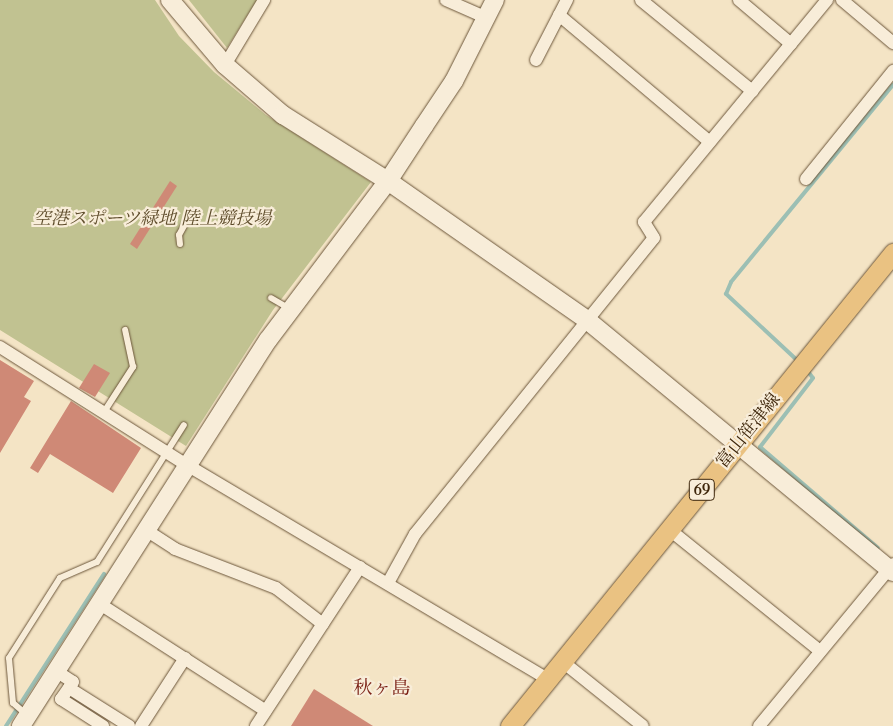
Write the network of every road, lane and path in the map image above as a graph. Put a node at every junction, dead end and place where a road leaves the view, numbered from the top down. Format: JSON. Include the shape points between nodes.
{"nodes":[{"id":1,"x":170,"y":0,"type":"edge"},
{"id":2,"x":264,"y":0,"type":"edge"},
{"id":3,"x":446,"y":0,"type":"edge"},
{"id":4,"x":495,"y":0,"type":"edge"},
{"id":5,"x":567,"y":0,"type":"edge"},
{"id":6,"x":641,"y":0,"type":"edge"},
{"id":7,"x":739,"y":0,"type":"edge"},
{"id":8,"x":828,"y":0,"type":"edge"},
{"id":9,"x":842,"y":0,"type":"edge"},
{"id":10,"x":560,"y":15,"type":"junction"},
{"id":11,"x":487,"y":18,"type":"junction"},
{"id":12,"x":893,"y":43,"type":"edge"},
{"id":13,"x":791,"y":44,"type":"junction"},
{"id":14,"x":536,"y":60,"type":"dead end"},
{"id":15,"x":225,"y":65,"type":"junction"},
{"id":16,"x":893,"y":71,"type":"edge"},
{"id":17,"x":752,"y":91,"type":"junction"},
{"id":18,"x":710,"y":142,"type":"junction"},
{"id":19,"x":806,"y":179,"type":"dead end"},
{"id":20,"x":388,"y":181,"type":"junction"},
{"id":21,"x":190,"y":218,"type":"dead end"},
{"id":22,"x":180,"y":244,"type":"dead end"},
{"id":23,"x":893,"y":253,"type":"edge"},
{"id":24,"x":271,"y":298,"type":"dead end"},
{"id":25,"x":290,"y":309,"type":"junction"},
{"id":26,"x":587,"y":320,"type":"junction"},
{"id":27,"x":125,"y":330,"type":"dead end"},
{"id":28,"x":0,"y":347,"type":"edge"},
{"id":29,"x":104,"y":412,"type":"junction"},
{"id":30,"x":184,"y":425,"type":"dead end"},
{"id":31,"x":738,"y":445,"type":"junction"},
{"id":32,"x":166,"y":452,"type":"junction"},
{"id":33,"x":187,"y":465,"type":"junction"},
{"id":34,"x":146,"y":530,"type":"junction"},
{"id":35,"x":670,"y":530,"type":"junction"},
{"id":36,"x":360,"y":567,"type":"junction"},
{"id":37,"x":891,"y":568,"type":"edge"},
{"id":38,"x":388,"y":583,"type":"junction"},
{"id":39,"x":100,"y":604,"type":"junction"},
{"id":40,"x":323,"y":624,"type":"junction"},
{"id":41,"x":820,"y":651,"type":"junction"},
{"id":42,"x":184,"y":658,"type":"junction"},
{"id":43,"x":563,"y":662,"type":"junction"},
{"id":44,"x":56,"y":671,"type":"junction"},
{"id":45,"x":548,"y":679,"type":"junction"},
{"id":46,"x":69,"y":688,"type":"junction"},
{"id":47,"x":266,"y":711,"type":"junction"},
{"id":48,"x":20,"y":714,"type":"edge"},
{"id":49,"x":103,"y":726,"type":"edge"},
{"id":50,"x":129,"y":726,"type":"edge"},
{"id":51,"x":141,"y":726,"type":"edge"},
{"id":52,"x":256,"y":726,"type":"edge"},
{"id":53,"x":510,"y":726,"type":"edge"},
{"id":54,"x":643,"y":726,"type":"edge"},
{"id":55,"x":759,"y":726,"type":"edge"}],
"edges":[{"from":1,"to":15,"type":"street"},
{"from":2,"to":15,"type":"street"},
{"from":3,"to":11,"type":"street"},
{"from":4,"to":11,"type":"street"},
{"from":5,"to":10,"type":"street"},
{"from":6,"to":17,"type":"street"},
{"from":7,"to":13,"type":"street"},
{"from":8,"to":13,"type":"street"},
{"from":9,"to":12,"type":"street"},
{"from":10,"to":14,"type":"street"},
{"from":10,"to":18,"type":"street"},
{"from":11,"to":20,"type":"street","via":[[454,81]]},
{"from":13,"to":17,"type":"street"},
{"from":15,"to":20,"type":"street","via":[[283,115]]},
{"from":16,"to":19,"type":"street"},
{"from":17,"to":18,"type":"street"},
{"from":18,"to":26,"type":"street","via":[[644,222],[654,238]]},
{"from":20,"to":25,"type":"street"},
{"from":20,"to":26,"type":"street"},
{"from":21,"to":22,"type":"lane","via":[[179,235]]},
{"from":23,"to":31,"type":"main road","name":"富山笹津線","number":"69"},
{"from":24,"to":25,"type":"lane"},
{"from":25,"to":33,"type":"street"},
{"from":26,"to":31,"type":"street"},
{"from":26,"to":38,"type":"street","via":[[415,534]]},
{"from":27,"to":29,"type":"lane","via":[[133,367]]},
{"from":28,"to":29,"type":"street"},
{"from":29,"to":32,"type":"street"},
{"from":30,"to":32,"type":"lane"},
{"from":31,"to":35,"type":"main road","name":"富山笹津線","number":"69"},
{"from":31,"to":37,"type":"street"},
{"from":32,"to":33,"type":"street"},
{"from":32,"to":48,"type":"lane","via":[[97,562],[60,578],[10,658]]},
{"from":33,"to":34,"type":"street"},
{"from":33,"to":36,"type":"street"},
{"from":34,"to":39,"type":"street"},
{"from":34,"to":40,"type":"street","via":[[175,549],[276,588]]},
{"from":35,"to":41,"type":"street"},
{"from":35,"to":43,"type":"main road","name":"富山笹津線","number":"69"},
{"from":36,"to":38,"type":"street"},
{"from":36,"to":40,"type":"street"},
{"from":37,"to":41,"type":"street"},
{"from":38,"to":45,"type":"street"},
{"from":39,"to":42,"type":"street"},
{"from":39,"to":44,"type":"street"},
{"from":40,"to":47,"type":"street"},
{"from":41,"to":55,"type":"street"},
{"from":42,"to":47,"type":"street"},
{"from":42,"to":51,"type":"street"},
{"from":43,"to":45,"type":"main road","name":"富山笹津線","number":"69"},
{"from":43,"to":54,"type":"street"},
{"from":44,"to":46,"type":"street","via":[[73,682]]},
{"from":44,"to":48,"type":"street"},
{"from":45,"to":53,"type":"main road","name":"富山笹津線","number":"69"},
{"from":46,"to":49,"type":"street","via":[[61,699]]},
{"from":46,"to":50,"type":"street"},
{"from":47,"to":52,"type":"street"}]}
